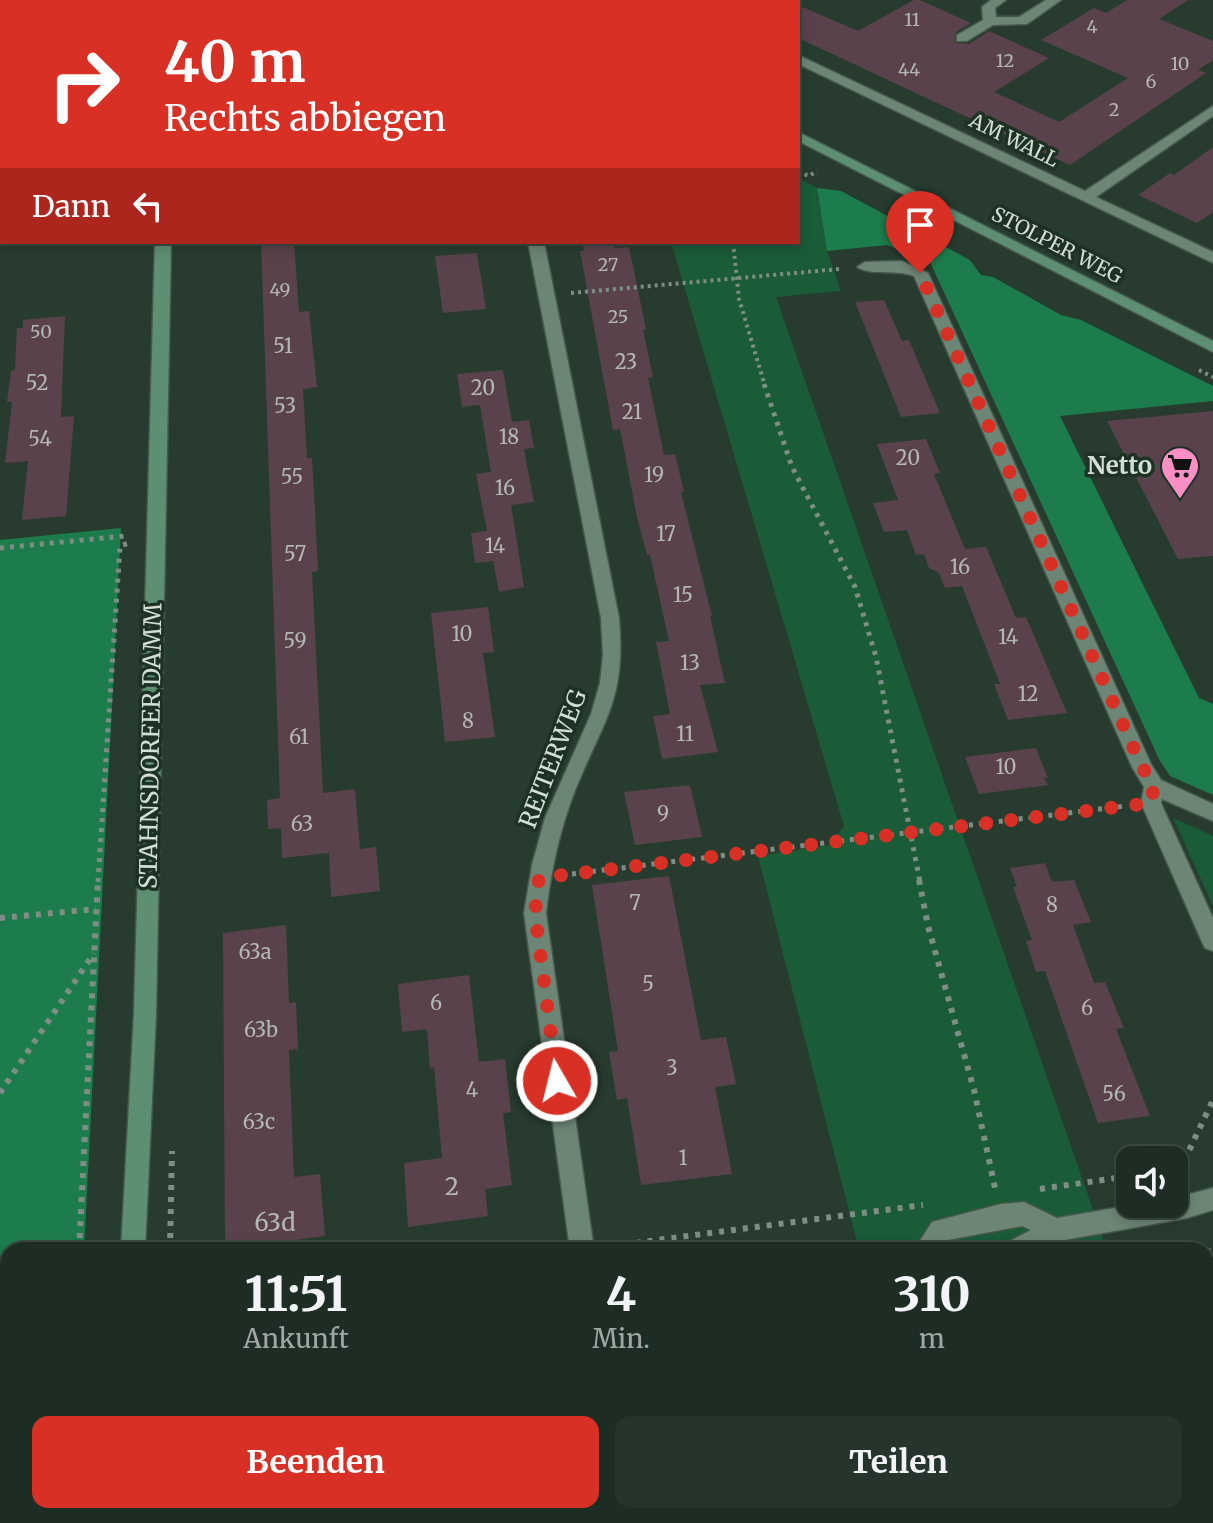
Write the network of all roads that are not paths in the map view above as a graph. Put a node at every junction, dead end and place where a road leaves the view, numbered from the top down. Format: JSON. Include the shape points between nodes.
{"nodes":[{"id":1,"x":1000,"y":0,"type":"edge"},
{"id":2,"x":1055,"y":0,"type":"edge"},
{"id":3,"x":990,"y":21,"type":"junction"},
{"id":4,"x":962,"y":38,"type":"dead end"},
{"id":5,"x":800,"y":60,"type":"edge"},
{"id":6,"x":1213,"y":110,"type":"edge"},
{"id":7,"x":800,"y":137,"type":"edge"},
{"id":8,"x":1086,"y":197,"type":"junction"},
{"id":9,"x":163,"y":244,"type":"edge"},
{"id":10,"x":536,"y":244,"type":"edge"},
{"id":11,"x":1213,"y":258,"type":"edge"},
{"id":12,"x":865,"y":267,"type":"road end"},
{"id":13,"x":1213,"y":347,"type":"edge"},
{"id":14,"x":1152,"y":794,"type":"junction"},
{"id":15,"x":1213,"y":813,"type":"edge"},
{"id":16,"x":1213,"y":942,"type":"edge"},
{"id":17,"x":1213,"y":1199,"type":"edge"},
{"id":18,"x":1056,"y":1230,"type":"junction"},
{"id":19,"x":133,"y":1242,"type":"edge"},
{"id":20,"x":590,"y":1242,"type":"edge"},
{"id":21,"x":932,"y":1242,"type":"edge"},
{"id":22,"x":1033,"y":1242,"type":"edge"}],
"edges":[{"from":1,"to":3,"type":"street","via":[[988,7]]},
{"from":2,"to":3,"type":"street","via":[[1022,21]]},
{"from":3,"to":4,"type":"street"},
{"from":5,"to":8,"type":"street","name":"AM WALL"},
{"from":6,"to":8,"type":"street"},
{"from":7,"to":13,"type":"street","name":"STOLPER WEG"},
{"from":8,"to":11,"type":"street","name":"AM WALL"},
{"from":9,"to":19,"type":"street","name":"STAHNSDORFER DAMM","via":[[145,1013]]},
{"from":10,"to":20,"type":"street","name":"REITERWEG","via":[[610,618],[612,669],[593,736],[551,829],[535,913]]},
{"from":12,"to":14,"type":"street","via":[[902,266],[920,273],[927,285]]},
{"from":14,"to":15,"type":"street"},
{"from":14,"to":16,"type":"street"},
{"from":17,"to":18,"type":"street"},
{"from":18,"to":21,"type":"street","via":[[999,1205],[941,1230]]},
{"from":18,"to":22,"type":"street"}]}
